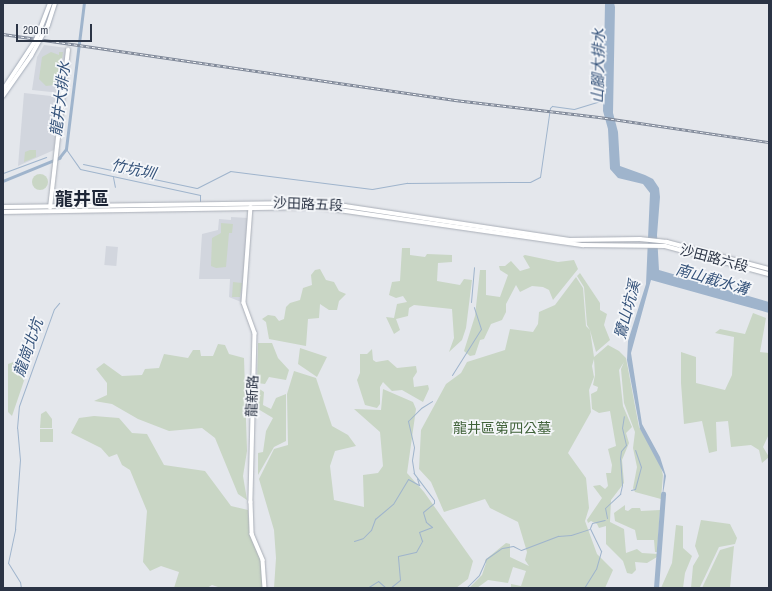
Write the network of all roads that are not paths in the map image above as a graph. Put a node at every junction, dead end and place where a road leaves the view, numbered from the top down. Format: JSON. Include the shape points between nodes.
{"nodes":[{"id":1,"x":50,"y":3,"type":"edge"},
{"id":2,"x":55,"y":3,"type":"edge"},
{"id":3,"x":68,"y":50,"type":"dead end"},
{"id":4,"x":3,"y":90,"type":"edge"},
{"id":5,"x":3,"y":96,"type":"edge"},
{"id":6,"x":94,"y":205,"type":"junction"},
{"id":7,"x":318,"y":205,"type":"junction"},
{"id":8,"x":252,"y":206,"type":"junction"},
{"id":9,"x":3,"y":207,"type":"edge"},
{"id":10,"x":50,"y":208,"type":"junction"},
{"id":11,"x":95,"y":210,"type":"junction"},
{"id":12,"x":381,"y":210,"type":"junction"},
{"id":13,"x":3,"y":212,"type":"edge"},
{"id":14,"x":380,"y":215,"type":"junction"},
{"id":15,"x":436,"y":223,"type":"junction"},
{"id":16,"x":503,"y":230,"type":"junction"},
{"id":17,"x":485,"y":231,"type":"junction"},
{"id":18,"x":526,"y":234,"type":"junction"},
{"id":19,"x":508,"y":236,"type":"junction"},
{"id":20,"x":582,"y":243,"type":"junction"},
{"id":21,"x":658,"y":243,"type":"junction"},
{"id":22,"x":769,"y":269,"type":"edge"},
{"id":23,"x":769,"y":274,"type":"edge"},
{"id":24,"x":265,"y":588,"type":"edge"}],
"edges":[{"from":1,"to":4,"type":"street","bridge":true,"via":[[36,40]]},
{"from":2,"to":5,"type":"street","bridge":true,"via":[[34,51]]},
{"from":3,"to":10,"type":"street"},
{"from":6,"to":8,"type":"street","name":"沙田路五段"},
{"from":6,"to":10,"type":"street","name":"沙田路五段"},
{"from":6,"to":11,"type":"street"},
{"from":7,"to":8,"type":"street","name":"沙田路五段"},
{"from":7,"to":12,"type":"street","name":"沙田路五段"},
{"from":7,"to":14,"type":"street","name":"沙田路五段"},
{"from":8,"to":11,"type":"street","name":"沙田路五段"},
{"from":8,"to":24,"type":"street","name":"龍新路","via":[[244,303],[255,333],[250,502],[252,534],[263,560]]},
{"from":9,"to":10,"type":"street"},
{"from":10,"to":11,"type":"street","name":"沙田路五段"},
{"from":10,"to":13,"type":"street"},
{"from":12,"to":14,"type":"street"},
{"from":12,"to":15,"type":"street","name":"沙田路五段"},
{"from":14,"to":15,"type":"street","name":"沙田路五段"},
{"from":15,"to":16,"type":"street","via":[[450,225],[452,222]]},
{"from":15,"to":17,"type":"street","via":[[432,227],[460,227]]},
{"from":16,"to":17,"type":"street"},
{"from":16,"to":18,"type":"street"},
{"from":17,"to":19,"type":"street"},
{"from":18,"to":19,"type":"street"},
{"from":18,"to":20,"type":"street"},
{"from":19,"to":20,"type":"street"},
{"from":20,"to":21,"type":"street"},
{"from":20,"to":21,"type":"street","via":[[644,240]]},
{"from":21,"to":22,"type":"street","name":"沙田路六段"},
{"from":21,"to":23,"type":"street","name":"沙田路六段"}]}
